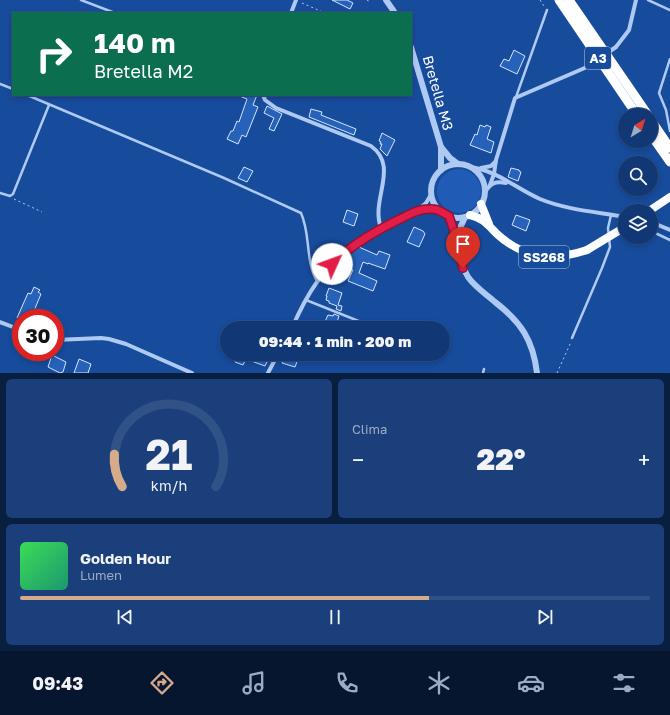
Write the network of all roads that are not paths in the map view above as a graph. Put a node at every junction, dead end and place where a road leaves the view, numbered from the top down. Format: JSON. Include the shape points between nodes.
{"nodes":[{"id":1,"x":81,"y":0,"type":"edge"},
{"id":2,"x":296,"y":0,"type":"edge"},
{"id":3,"x":386,"y":0,"type":"edge"},
{"id":4,"x":552,"y":0,"type":"edge"},
{"id":5,"x":558,"y":0,"type":"edge"},
{"id":6,"x":569,"y":0,"type":"edge"},
{"id":7,"x":575,"y":0,"type":"edge"},
{"id":8,"x":636,"y":0,"type":"edge"},
{"id":9,"x":648,"y":0,"type":"edge"},
{"id":10,"x":547,"y":10,"type":"road end"},
{"id":11,"x":670,"y":10,"type":"edge"},
{"id":12,"x":108,"y":12,"type":"edge"},
{"id":13,"x":291,"y":12,"type":"edge"},
{"id":14,"x":394,"y":12,"type":"edge"},
{"id":15,"x":593,"y":43,"type":"junction"},
{"id":16,"x":412,"y":49,"type":"edge"},
{"id":17,"x":670,"y":59,"type":"edge"},
{"id":18,"x":0,"y":84,"type":"edge"},
{"id":19,"x":12,"y":89,"type":"edge"},
{"id":20,"x":29,"y":96,"type":"edge"},
{"id":21,"x":263,"y":96,"type":"edge"},
{"id":22,"x":515,"y":98,"type":"junction"},
{"id":23,"x":50,"y":105,"type":"junction"},
{"id":24,"x":633,"y":108,"type":"edge"},
{"id":25,"x":643,"y":108,"type":"edge"},
{"id":26,"x":658,"y":130,"type":"edge"},
{"id":27,"x":670,"y":131,"type":"edge"},
{"id":28,"x":658,"y":145,"type":"edge"},
{"id":29,"x":441,"y":147,"type":"junction"},
{"id":30,"x":670,"y":148,"type":"edge"},
{"id":31,"x":496,"y":160,"type":"junction"},
{"id":32,"x":670,"y":162,"type":"edge"},
{"id":33,"x":458,"y":164,"type":"junction"},
{"id":34,"x":470,"y":167,"type":"junction"},
{"id":35,"x":479,"y":168,"type":"junction"},
{"id":36,"x":441,"y":170,"type":"junction"},
{"id":37,"x":494,"y":174,"type":"junction"},
{"id":38,"x":512,"y":184,"type":"junction"},
{"id":39,"x":490,"y":185,"type":"junction"},
{"id":40,"x":485,"y":192,"type":"junction"},
{"id":41,"x":0,"y":193,"type":"edge"},
{"id":42,"x":432,"y":194,"type":"junction"},
{"id":43,"x":670,"y":197,"type":"edge"},
{"id":44,"x":481,"y":204,"type":"junction"},
{"id":45,"x":658,"y":205,"type":"edge"},
{"id":46,"x":418,"y":210,"type":"junction"},
{"id":47,"x":440,"y":210,"type":"junction"},
{"id":48,"x":611,"y":214,"type":"junction"},
{"id":49,"x":449,"y":216,"type":"junction"},
{"id":50,"x":467,"y":216,"type":"junction"},
{"id":51,"x":618,"y":216,"type":"edge"},
{"id":52,"x":658,"y":225,"type":"edge"},
{"id":53,"x":490,"y":226,"type":"junction"},
{"id":54,"x":381,"y":228,"type":"junction"},
{"id":55,"x":670,"y":230,"type":"edge"},
{"id":56,"x":618,"y":231,"type":"edge"},
{"id":57,"x":658,"y":234,"type":"edge"},
{"id":58,"x":456,"y":237,"type":"junction"},
{"id":59,"x":670,"y":240,"type":"edge"},
{"id":60,"x":317,"y":282,"type":"junction"},
{"id":61,"x":306,"y":300,"type":"junction"},
{"id":62,"x":296,"y":321,"type":"edge"},
{"id":63,"x":358,"y":321,"type":"edge"},
{"id":64,"x":0,"y":322,"type":"edge"},
{"id":65,"x":12,"y":327,"type":"edge"},
{"id":66,"x":572,"y":338,"type":"road end"},
{"id":67,"x":64,"y":340,"type":"edge"},
{"id":68,"x":274,"y":361,"type":"edge"},
{"id":69,"x":484,"y":369,"type":"dead end"},
{"id":70,"x":192,"y":373,"type":"edge"},
{"id":71,"x":268,"y":373,"type":"edge"},
{"id":72,"x":483,"y":373,"type":"edge"},
{"id":73,"x":537,"y":373,"type":"edge"}],
"edges":[{"from":1,"to":12,"type":"lane"},
{"from":2,"to":13,"type":"street"},
{"from":3,"to":14,"type":"street"},
{"from":4,"to":15,"type":"highway","number":"A3"},
{"from":5,"to":15,"type":"highway","number":"A3"},
{"from":6,"to":15,"type":"highway","number":"A3"},
{"from":7,"to":15,"type":"highway","number":"A3"},
{"from":8,"to":22,"type":"street","bridge":true,"via":[[629,30],[616,47],[587,67]]},
{"from":9,"to":11,"type":"lane"},
{"from":10,"to":22,"type":"lane"},
{"from":15,"to":24,"type":"highway","number":"A3"},
{"from":15,"to":25,"type":"highway","number":"A3"},
{"from":16,"to":29,"type":"street","name":"Bretella M3"},
{"from":17,"to":27,"type":"lane","via":[[659,92]]},
{"from":18,"to":19,"type":"lane"},
{"from":20,"to":23,"type":"lane"},
{"from":21,"to":54,"type":"street","via":[[276,108],[378,150],[385,168],[378,214]]},
{"from":22,"to":31,"type":"street"},
{"from":23,"to":41,"type":"lane","via":[[12,194],[10,196]]},
{"from":23,"to":60,"type":"lane","via":[[301,213],[312,272]]},
{"from":26,"to":30,"type":"highway"},
{"from":28,"to":32,"type":"highway"},
{"from":29,"to":33,"type":"street","name":"Bretella M3"},
{"from":29,"to":36,"type":"street","name":"Bretella M3"},
{"from":31,"to":35,"type":"street","via":[[491,166]]},
{"from":31,"to":37,"type":"street"},
{"from":33,"to":34,"type":"street"},
{"from":33,"to":36,"type":"street"},
{"from":34,"to":35,"type":"street"},
{"from":34,"to":40,"type":"street","via":[[483,180]]},
{"from":35,"to":37,"type":"street"},
{"from":36,"to":42,"type":"street","via":[[433,181]]},
{"from":37,"to":38,"type":"street"},
{"from":37,"to":39,"type":"street"},
{"from":38,"to":39,"type":"street","via":[[498,182]]},
{"from":38,"to":48,"type":"street","via":[[541,199],[573,208]]},
{"from":39,"to":40,"type":"street"},
{"from":40,"to":44,"type":"street"},
{"from":42,"to":46,"type":"street"},
{"from":42,"to":47,"type":"street"},
{"from":43,"to":45,"type":"highway"},
{"from":44,"to":50,"type":"street"},
{"from":44,"to":53,"type":"highway","number":"SS268"},
{"from":46,"to":47,"type":"street"},
{"from":46,"to":54,"type":"street"},
{"from":47,"to":49,"type":"street"},
{"from":48,"to":51,"type":"street"},
{"from":48,"to":66,"type":"lane","via":[[608,228],[610,247]]},
{"from":49,"to":50,"type":"street"},
{"from":49,"to":58,"type":"street"},
{"from":50,"to":53,"type":"highway","number":"SS268","via":[[482,219]]},
{"from":50,"to":58,"type":"street"},
{"from":52,"to":55,"type":"street"},
{"from":53,"to":56,"type":"highway","number":"SS268","bridge":true,"via":[[513,246],[543,257],[565,256],[587,250]]},
{"from":54,"to":60,"type":"street","via":[[348,249]]},
{"from":57,"to":59,"type":"lane"},
{"from":58,"to":73,"type":"street","via":[[460,259],[469,278],[512,315],[524,331],[532,347]]},
{"from":60,"to":61,"type":"street"},
{"from":61,"to":62,"type":"street"},
{"from":61,"to":63,"type":"lane"},
{"from":64,"to":65,"type":"street"},
{"from":67,"to":70,"type":"street","via":[[109,339]]},
{"from":68,"to":71,"type":"street"},
{"from":69,"to":72,"type":"lane"}]}
